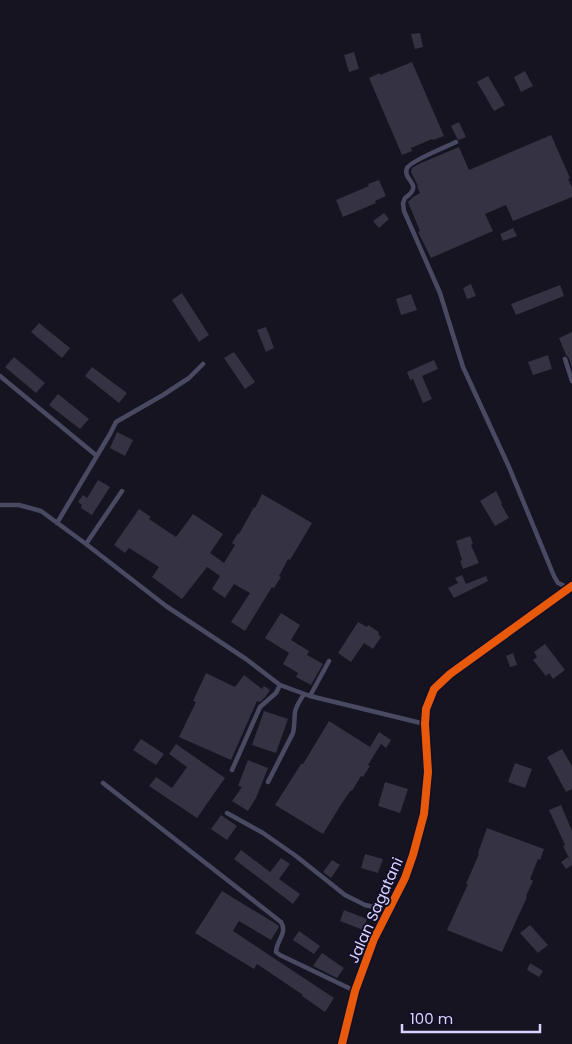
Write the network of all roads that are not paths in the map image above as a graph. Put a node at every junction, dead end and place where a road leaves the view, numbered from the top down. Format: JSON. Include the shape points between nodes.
{"nodes":[{"id":1,"x":456,"y":142,"type":"dead end"},
{"id":2,"x":565,"y":359,"type":"dead end"},
{"id":3,"x":203,"y":364,"type":"dead end"},
{"id":4,"x":0,"y":376,"type":"edge"},
{"id":5,"x":572,"y":380,"type":"edge"},
{"id":6,"x":97,"y":456,"type":"junction"},
{"id":7,"x":122,"y":491,"type":"dead end"},
{"id":8,"x":0,"y":506,"type":"edge"},
{"id":9,"x":57,"y":522,"type":"junction"},
{"id":10,"x":86,"y":544,"type":"junction"},
{"id":11,"x":570,"y":587,"type":"edge"},
{"id":12,"x":329,"y":661,"type":"dead end"},
{"id":13,"x":280,"y":685,"type":"junction"},
{"id":14,"x":304,"y":694,"type":"junction"},
{"id":15,"x":310,"y":696,"type":"junction"},
{"id":16,"x":425,"y":724,"type":"junction"},
{"id":17,"x":232,"y":770,"type":"dead end"},
{"id":18,"x":268,"y":782,"type":"dead end"},
{"id":19,"x":103,"y":783,"type":"dead end"},
{"id":20,"x":227,"y":813,"type":"dead end"},
{"id":21,"x":389,"y":910,"type":"junction"},
{"id":22,"x":355,"y":991,"type":"junction"},
{"id":23,"x":342,"y":1044,"type":"edge"}],
"edges":[{"from":1,"to":11,"type":"lane","via":[[406,169],[413,189],[405,198],[404,211],[440,293],[463,367],[554,576],[558,583]]},
{"from":2,"to":5,"type":"lane"},
{"from":3,"to":6,"type":"lane","via":[[163,396],[116,422]]},
{"from":4,"to":6,"type":"lane"},
{"from":6,"to":9,"type":"lane"},
{"from":7,"to":10,"type":"lane"},
{"from":8,"to":9,"type":"lane","via":[[19,505],[41,511]]},
{"from":9,"to":10,"type":"lane"},
{"from":10,"to":13,"type":"lane","via":[[166,606]]},
{"from":11,"to":16,"type":"street","name":"Jalan Sagatani","via":[[444,679],[434,689],[426,709]]},
{"from":12,"to":15,"type":"lane"},
{"from":13,"to":14,"type":"lane"},
{"from":13,"to":17,"type":"lane","via":[[260,708]]},
{"from":14,"to":15,"type":"lane"},
{"from":14,"to":18,"type":"lane","via":[[296,708],[293,732]]},
{"from":15,"to":16,"type":"lane"},
{"from":16,"to":21,"type":"street","name":"Jalan Sagatani","via":[[428,772],[424,814],[405,878]]},
{"from":19,"to":22,"type":"lane","via":[[281,922],[284,931],[276,952]]},
{"from":20,"to":21,"type":"lane","via":[[296,856],[344,895],[365,905]]},
{"from":21,"to":22,"type":"street","name":"Jalan Sagatani","via":[[374,939]]},
{"from":22,"to":23,"type":"street","name":"Jalan Sagatani"}]}
